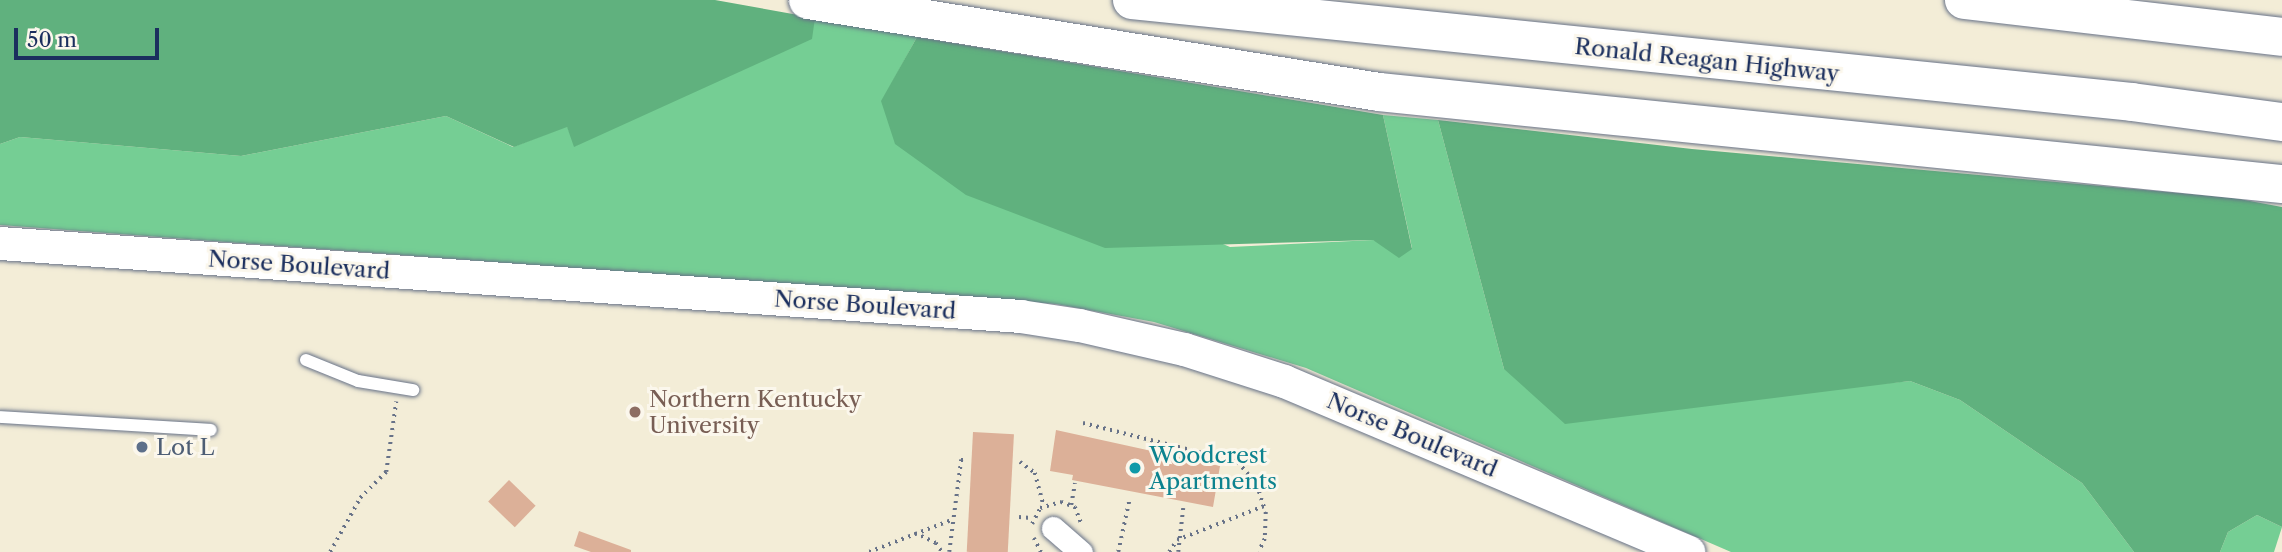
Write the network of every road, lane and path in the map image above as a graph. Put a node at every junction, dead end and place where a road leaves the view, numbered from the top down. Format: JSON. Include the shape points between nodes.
{"nodes":[{"id":1,"x":808,"y":0,"type":"edge"},
{"id":2,"x":1132,"y":0,"type":"edge"},
{"id":3,"x":1964,"y":0,"type":"edge"},
{"id":4,"x":2282,"y":23,"type":"edge"},
{"id":5,"x":2198,"y":24,"type":"junction"},
{"id":6,"x":2282,"y":37,"type":"edge"},
{"id":7,"x":2282,"y":122,"type":"edge"},
{"id":8,"x":2282,"y":184,"type":"edge"},
{"id":9,"x":0,"y":243,"type":"edge"},
{"id":10,"x":306,"y":360,"type":"dead end"},
{"id":11,"x":397,"y":387,"type":"junction"},
{"id":12,"x":413,"y":390,"type":"dead end"},
{"id":13,"x":0,"y":417,"type":"edge"},
{"id":14,"x":1083,"y":424,"type":"dead end"},
{"id":15,"x":211,"y":430,"type":"dead end"},
{"id":16,"x":965,"y":460,"type":"dead end"},
{"id":17,"x":1020,"y":462,"type":"dead end"},
{"id":18,"x":1075,"y":483,"type":"dead end"},
{"id":19,"x":1129,"y":501,"type":"dead end"},
{"id":20,"x":1044,"y":506,"type":"dead end"},
{"id":21,"x":1071,"y":506,"type":"dead end"},
{"id":22,"x":1264,"y":506,"type":"junction"},
{"id":23,"x":1183,"y":509,"type":"dead end"},
{"id":24,"x":1019,"y":517,"type":"dead end"},
{"id":25,"x":1032,"y":518,"type":"dead end"},
{"id":26,"x":951,"y":520,"type":"junction"},
{"id":27,"x":1053,"y":528,"type":"dead end"},
{"id":28,"x":915,"y":533,"type":"junction"},
{"id":29,"x":1177,"y":540,"type":"junction"},
{"id":30,"x":330,"y":552,"type":"edge"},
{"id":31,"x":869,"y":552,"type":"edge"},
{"id":32,"x":942,"y":552,"type":"edge"},
{"id":33,"x":949,"y":552,"type":"edge"},
{"id":34,"x":1081,"y":552,"type":"edge"},
{"id":35,"x":1118,"y":552,"type":"edge"},
{"id":36,"x":1169,"y":552,"type":"edge"},
{"id":37,"x":1178,"y":552,"type":"edge"},
{"id":38,"x":1259,"y":552,"type":"edge"},
{"id":39,"x":1688,"y":552,"type":"edge"}],
"edges":[{"from":1,"to":8,"type":"highway","via":[[1379,92]]},
{"from":2,"to":7,"type":"highway","name":"Ronald Reagan Highway","via":[[2132,102]]},
{"from":3,"to":5,"type":"highway"},
{"from":4,"to":5,"type":"highway"},
{"from":5,"to":6,"type":"highway"},
{"from":9,"to":39,"type":"street","name":"Norse Boulevard","via":[[1020,316],[1079,325],[1162,343],[1284,381]]},
{"from":10,"to":11,"type":"lane","via":[[358,382]]},
{"from":11,"to":12,"type":"lane"},
{"from":11,"to":30,"type":"path","via":[[386,472],[360,498]]},
{"from":13,"to":15,"type":"lane"},
{"from":14,"to":22,"type":"path","via":[[1238,462],[1257,485]]},
{"from":16,"to":26,"type":"path","via":[[961,460]]},
{"from":17,"to":20,"type":"path","via":[[1035,473]]},
{"from":18,"to":21,"type":"path"},
{"from":19,"to":35,"type":"path"},
{"from":22,"to":29,"type":"path"},
{"from":22,"to":38,"type":"path","via":[[1265,539]]},
{"from":23,"to":29,"type":"path"},
{"from":24,"to":25,"type":"path"},
{"from":26,"to":28,"type":"path"},
{"from":26,"to":33,"type":"path"},
{"from":27,"to":34,"type":"street"},
{"from":28,"to":31,"type":"path"},
{"from":28,"to":32,"type":"path","via":[[936,543]]},
{"from":29,"to":36,"type":"path"},
{"from":29,"to":37,"type":"path"}]}
